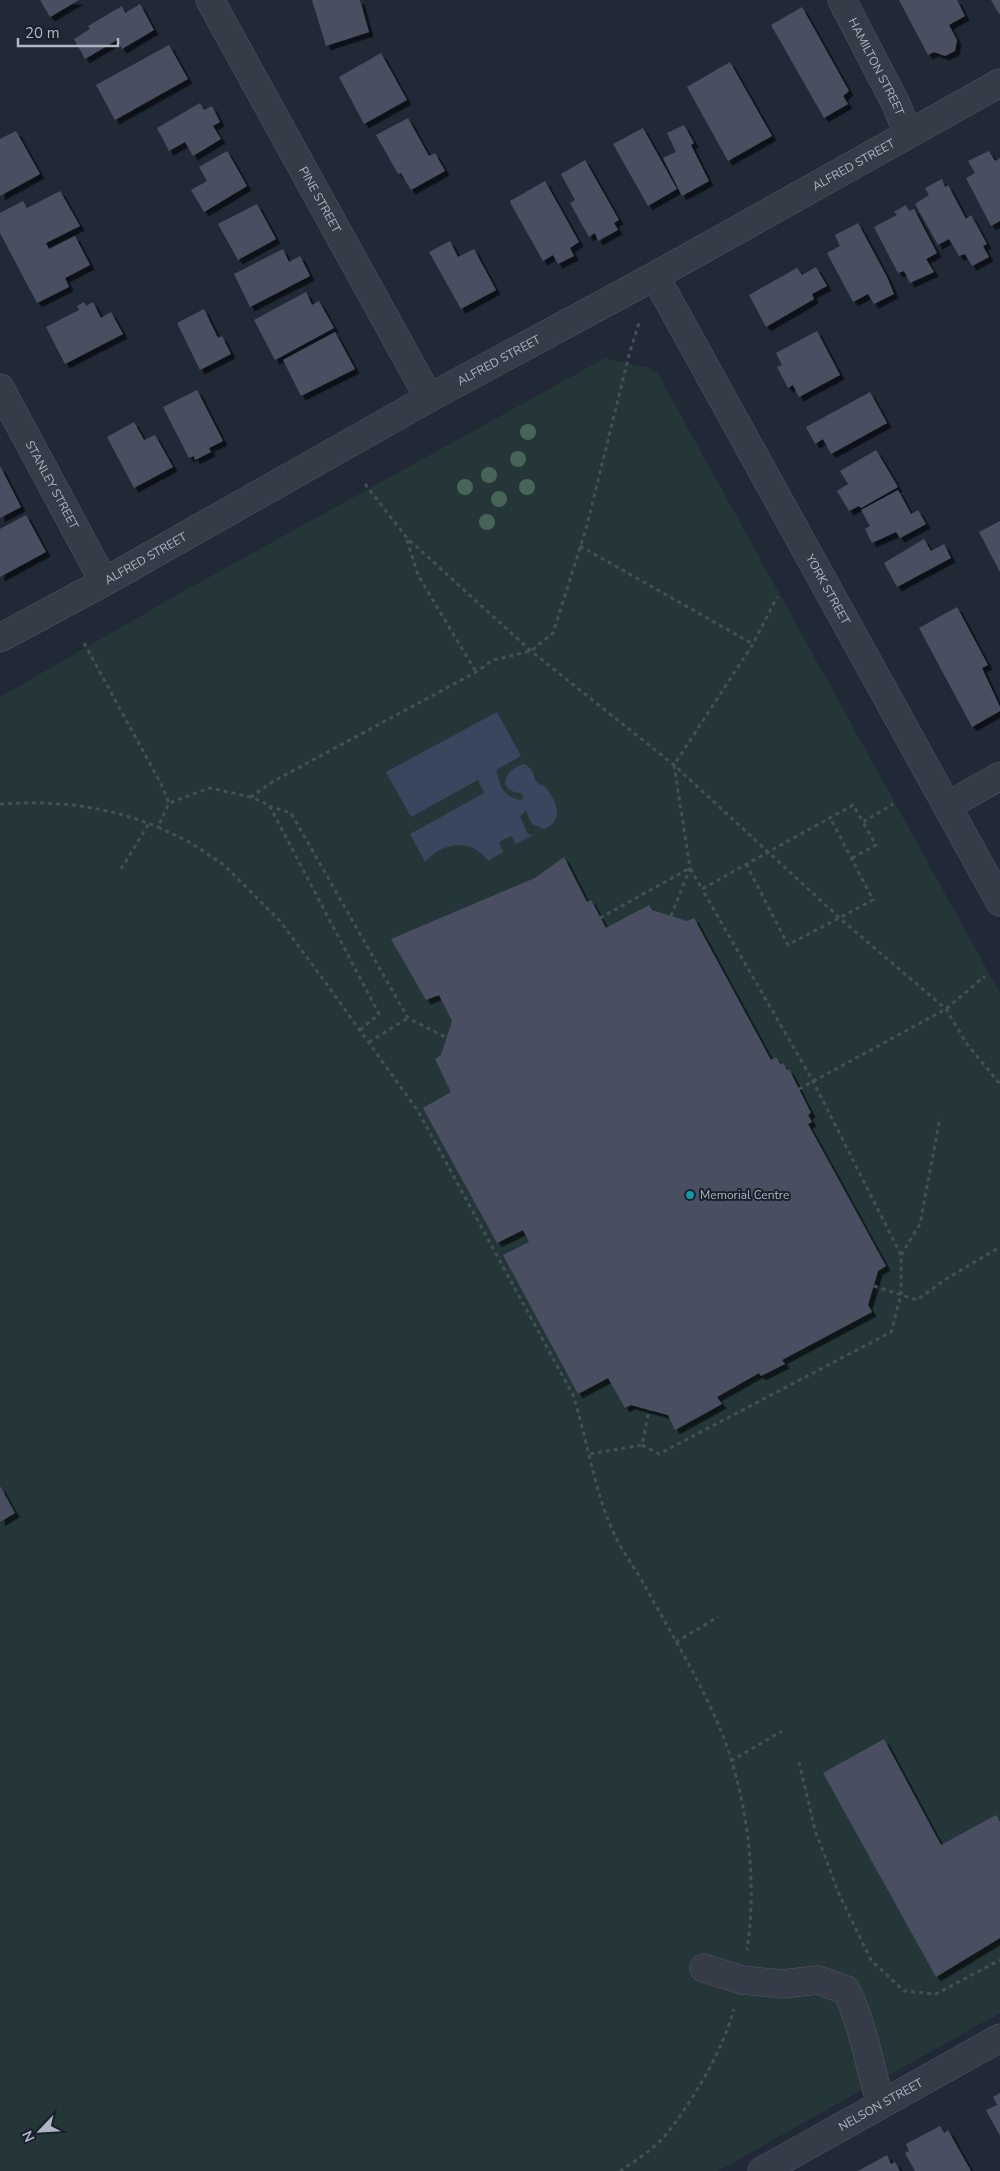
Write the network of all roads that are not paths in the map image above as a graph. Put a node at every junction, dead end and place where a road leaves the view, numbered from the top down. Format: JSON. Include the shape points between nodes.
{"nodes":[{"id":1,"x":210,"y":0,"type":"edge"},
{"id":2,"x":842,"y":0,"type":"edge"},
{"id":3,"x":1000,"y":83,"type":"edge"},
{"id":4,"x":908,"y":134,"type":"junction"},
{"id":5,"x":655,"y":276,"type":"junction"},
{"id":6,"x":0,"y":388,"type":"edge"},
{"id":7,"x":429,"y":398,"type":"junction"},
{"id":8,"x":104,"y":582,"type":"junction"},
{"id":9,"x":0,"y":638,"type":"edge"},
{"id":10,"x":1000,"y":776,"type":"edge"},
{"id":11,"x":947,"y":806,"type":"junction"},
{"id":12,"x":1000,"y":902,"type":"edge"},
{"id":13,"x":704,"y":1968,"type":"dead end"},
{"id":14,"x":1000,"y":2038,"type":"edge"},
{"id":15,"x":882,"y":2104,"type":"junction"},
{"id":16,"x":762,"y":2171,"type":"edge"}],
"edges":[{"from":1,"to":7,"type":"street","name":"PINE STREET"},
{"from":2,"to":4,"type":"street","name":"HAMILTON STREET"},
{"from":3,"to":4,"type":"street","name":"ALFRED STREET"},
{"from":4,"to":5,"type":"street","name":"ALFRED STREET"},
{"from":5,"to":7,"type":"street","name":"ALFRED STREET"},
{"from":5,"to":11,"type":"street","name":"YORK STREET"},
{"from":6,"to":8,"type":"street","name":"STANLEY STREET"},
{"from":7,"to":8,"type":"street","name":"ALFRED STREET"},
{"from":8,"to":9,"type":"street","name":"ALFRED STREET"},
{"from":10,"to":11,"type":"street"},
{"from":11,"to":12,"type":"street","name":"YORK STREET"},
{"from":13,"to":15,"type":"street","via":[[742,1980],[782,1984],[818,1980],[846,1990],[855,2008]]},
{"from":14,"to":15,"type":"street","name":"NELSON STREET"},
{"from":15,"to":16,"type":"street","name":"NELSON STREET"}]}
